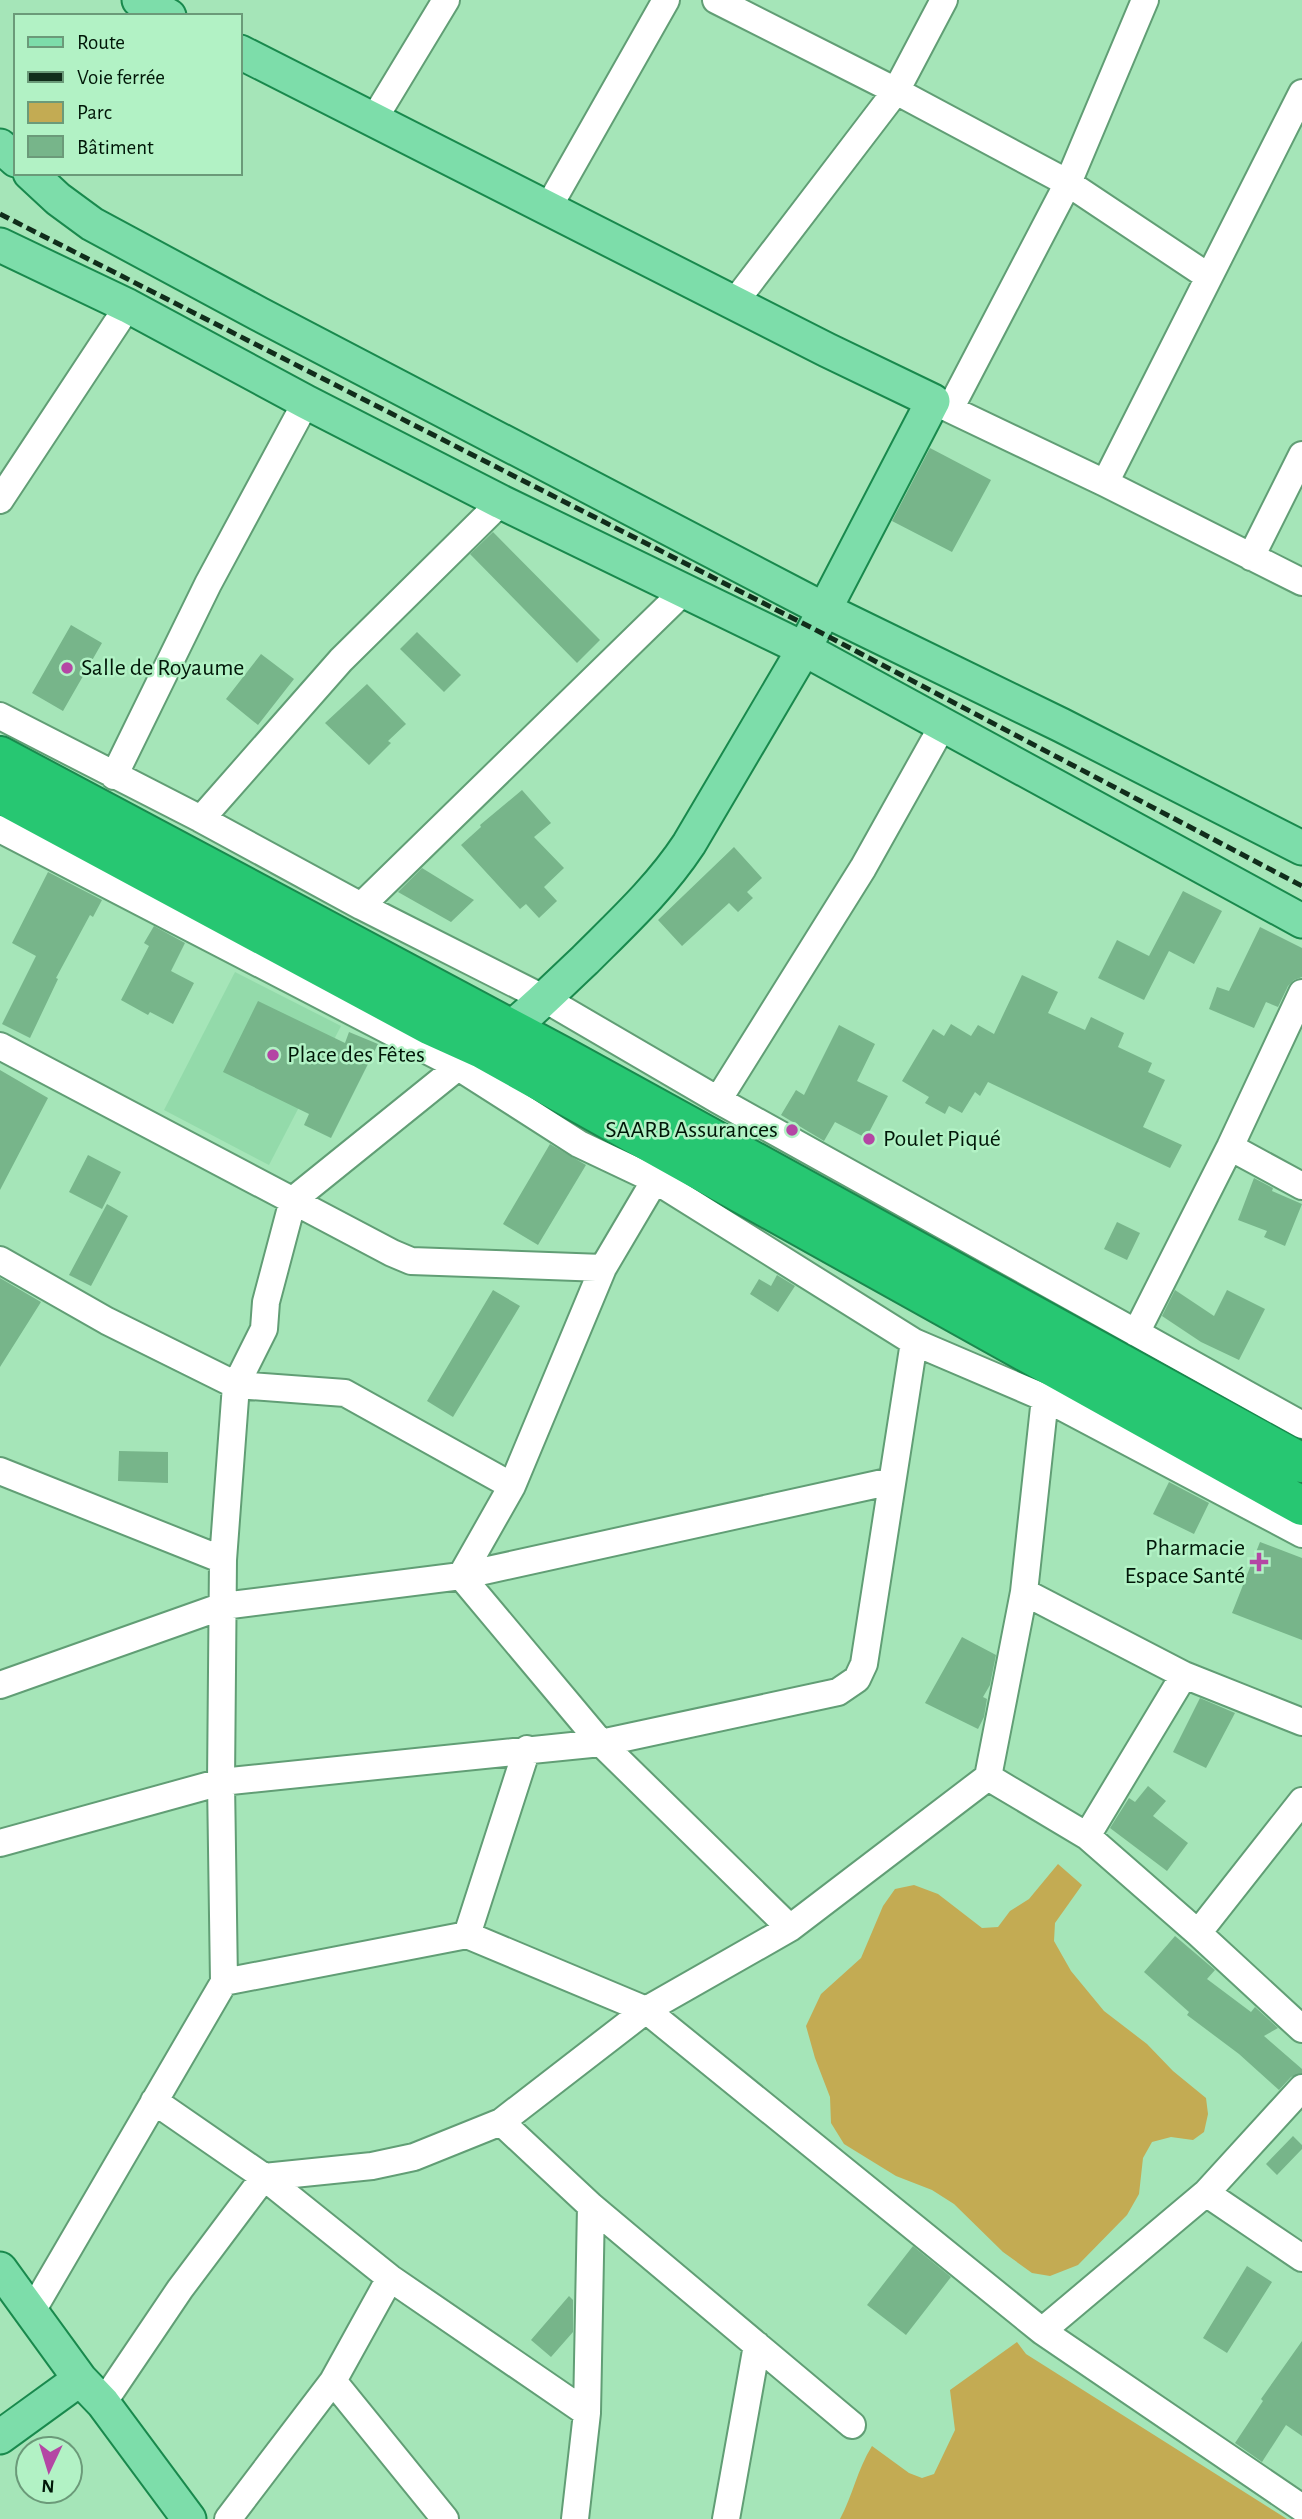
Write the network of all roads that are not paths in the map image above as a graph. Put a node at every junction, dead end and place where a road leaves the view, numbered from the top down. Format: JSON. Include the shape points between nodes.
{"nodes":[{"id":1,"x":139,"y":0,"type":"edge"},
{"id":2,"x":446,"y":0,"type":"edge"},
{"id":3,"x":666,"y":0,"type":"edge"},
{"id":4,"x":716,"y":0,"type":"edge"},
{"id":5,"x":944,"y":0,"type":"edge"},
{"id":6,"x":1145,"y":0,"type":"edge"},
{"id":7,"x":165,"y":14,"type":"edge"},
{"id":8,"x":242,"y":53,"type":"edge"},
{"id":9,"x":896,"y":90,"type":"junction"},
{"id":10,"x":1302,"y":93,"type":"edge"},
{"id":11,"x":374,"y":119,"type":"junction"},
{"id":12,"x":0,"y":146,"type":"edge"},
{"id":13,"x":14,"y":158,"type":"edge"},
{"id":14,"x":32,"y":175,"type":"edge"},
{"id":15,"x":1068,"y":184,"type":"junction"},
{"id":16,"x":548,"y":208,"type":"junction"},
{"id":17,"x":0,"y":245,"type":"edge"},
{"id":18,"x":1209,"y":277,"type":"junction"},
{"id":19,"x":734,"y":303,"type":"junction"},
{"id":20,"x":128,"y":306,"type":"junction"},
{"id":21,"x":306,"y":402,"type":"junction"},
{"id":22,"x":942,"y":404,"type":"junction"},
{"id":23,"x":1302,"y":455,"type":"edge"},
{"id":24,"x":1105,"y":483,"type":"junction"},
{"id":25,"x":0,"y":500,"type":"edge"},
{"id":26,"x":501,"y":502,"type":"junction"},
{"id":27,"x":1251,"y":557,"type":"junction"},
{"id":28,"x":1302,"y":582,"type":"edge"},
{"id":29,"x":685,"y":590,"type":"junction"},
{"id":30,"x":825,"y":610,"type":"junction"},
{"id":31,"x":804,"y":649,"type":"junction"},
{"id":32,"x":0,"y":716,"type":"edge"},
{"id":33,"x":943,"y":725,"type":"junction"},
{"id":34,"x":0,"y":756,"type":"edge"},
{"id":35,"x":114,"y":776,"type":"junction"},
{"id":36,"x":0,"y":794,"type":"edge"},
{"id":37,"x":201,"y":819,"type":"junction"},
{"id":38,"x":0,"y":829,"type":"edge"},
{"id":39,"x":1302,"y":849,"type":"edge"},
{"id":40,"x":361,"y":906,"type":"junction"},
{"id":41,"x":1302,"y":921,"type":"edge"},
{"id":42,"x":1302,"y":993,"type":"edge"},
{"id":43,"x":545,"y":999,"type":"junction"},
{"id":44,"x":0,"y":1046,"type":"edge"},
{"id":45,"x":483,"y":1048,"type":"junction"},
{"id":46,"x":718,"y":1100,"type":"junction"},
{"id":47,"x":1230,"y":1147,"type":"junction"},
{"id":48,"x":655,"y":1180,"type":"junction"},
{"id":49,"x":1302,"y":1186,"type":"edge"},
{"id":50,"x":293,"y":1200,"type":"junction"},
{"id":51,"x":0,"y":1260,"type":"edge"},
{"id":52,"x":603,"y":1268,"type":"junction"},
{"id":53,"x":1136,"y":1333,"type":"junction"},
{"id":54,"x":914,"y":1342,"type":"junction"},
{"id":55,"x":236,"y":1385,"type":"junction"},
{"id":56,"x":1045,"y":1398,"type":"junction"},
{"id":57,"x":1302,"y":1425,"type":"edge"},
{"id":58,"x":1302,"y":1463,"type":"edge"},
{"id":59,"x":0,"y":1471,"type":"edge"},
{"id":60,"x":892,"y":1481,"type":"junction"},
{"id":61,"x":512,"y":1486,"type":"junction"},
{"id":62,"x":1302,"y":1506,"type":"edge"},
{"id":63,"x":1302,"y":1534,"type":"edge"},
{"id":64,"x":223,"y":1560,"type":"junction"},
{"id":65,"x":461,"y":1576,"type":"junction"},
{"id":66,"x":1024,"y":1591,"type":"junction"},
{"id":67,"x":223,"y":1606,"type":"junction"},
{"id":68,"x":1184,"y":1675,"type":"junction"},
{"id":69,"x":0,"y":1685,"type":"edge"},
{"id":70,"x":1302,"y":1722,"type":"edge"},
{"id":71,"x":601,"y":1743,"type":"junction"},
{"id":72,"x":527,"y":1749,"type":"junction"},
{"id":73,"x":988,"y":1777,"type":"junction"},
{"id":74,"x":221,"y":1782,"type":"junction"},
{"id":75,"x":1302,"y":1801,"type":"edge"},
{"id":76,"x":1087,"y":1836,"type":"junction"},
{"id":77,"x":0,"y":1843,"type":"edge"},
{"id":78,"x":790,"y":1928,"type":"junction"},
{"id":79,"x":1198,"y":1933,"type":"junction"},
{"id":80,"x":467,"y":1935,"type":"junction"},
{"id":81,"x":224,"y":1982,"type":"junction"},
{"id":82,"x":646,"y":2010,"type":"junction"},
{"id":83,"x":1302,"y":2029,"type":"edge"},
{"id":84,"x":1302,"y":2088,"type":"edge"},
{"id":85,"x":154,"y":2101,"type":"junction"},
{"id":86,"x":501,"y":2122,"type":"junction"},
{"id":87,"x":264,"y":2176,"type":"junction"},
{"id":88,"x":1206,"y":2193,"type":"junction"},
{"id":89,"x":591,"y":2206,"type":"junction"},
{"id":90,"x":1302,"y":2258,"type":"edge"},
{"id":91,"x":0,"y":2269,"type":"edge"},
{"id":92,"x":390,"y":2278,"type":"junction"},
{"id":93,"x":31,"y":2313,"type":"junction"},
{"id":94,"x":1042,"y":2331,"type":"junction"},
{"id":95,"x":757,"y":2345,"type":"junction"},
{"id":96,"x":80,"y":2379,"type":"junction"},
{"id":97,"x":333,"y":2381,"type":"junction"},
{"id":98,"x":103,"y":2403,"type":"junction"},
{"id":99,"x":587,"y":2413,"type":"junction"},
{"id":100,"x":852,"y":2425,"type":"dead end"},
{"id":101,"x":0,"y":2437,"type":"edge"},
{"id":102,"x":1302,"y":2508,"type":"edge"},
{"id":103,"x":190,"y":2519,"type":"edge"},
{"id":104,"x":228,"y":2519,"type":"edge"},
{"id":105,"x":444,"y":2519,"type":"edge"},
{"id":106,"x":575,"y":2519,"type":"edge"},
{"id":107,"x":726,"y":2519,"type":"edge"}],
"edges":[{"from":1,"to":7,"type":"main road"},
{"from":2,"to":11,"type":"street"},
{"from":3,"to":16,"type":"street"},
{"from":4,"to":9,"type":"street"},
{"from":5,"to":9,"type":"street"},
{"from":6,"to":15,"type":"street"},
{"from":8,"to":11,"type":"main road"},
{"from":9,"to":15,"type":"street"},
{"from":9,"to":19,"type":"street"},
{"from":10,"to":18,"type":"street"},
{"from":11,"to":16,"type":"main road"},
{"from":12,"to":13,"type":"main road"},
{"from":14,"to":30,"type":"main road","via":[[92,224]]},
{"from":15,"to":18,"type":"street"},
{"from":15,"to":22,"type":"street"},
{"from":16,"to":19,"type":"main road"},
{"from":17,"to":20,"type":"main road"},
{"from":18,"to":24,"type":"street"},
{"from":19,"to":22,"type":"main road"},
{"from":20,"to":21,"type":"main road"},
{"from":20,"to":25,"type":"street"},
{"from":21,"to":26,"type":"main road"},
{"from":21,"to":35,"type":"street","via":[[208,584]]},
{"from":22,"to":24,"type":"street"},
{"from":22,"to":30,"type":"main road"},
{"from":23,"to":27,"type":"street"},
{"from":24,"to":27,"type":"street"},
{"from":26,"to":29,"type":"main road"},
{"from":26,"to":37,"type":"street","via":[[341,660]]},
{"from":27,"to":28,"type":"street"},
{"from":29,"to":31,"type":"main road"},
{"from":29,"to":40,"type":"street"},
{"from":30,"to":31,"type":"main road"},
{"from":30,"to":39,"type":"main road"},
{"from":31,"to":33,"type":"main road"},
{"from":31,"to":43,"type":"main road","via":[[670,873]]},
{"from":32,"to":35,"type":"street"},
{"from":33,"to":41,"type":"main road"},
{"from":33,"to":46,"type":"street","via":[[863,868]]},
{"from":34,"to":45,"type":"highway"},
{"from":35,"to":37,"type":"street"},
{"from":36,"to":45,"type":"highway","via":[[430,1026]]},
{"from":37,"to":40,"type":"street"},
{"from":38,"to":45,"type":"street"},
{"from":40,"to":43,"type":"street"},
{"from":42,"to":47,"type":"street"},
{"from":43,"to":45,"type":"main road"},
{"from":43,"to":46,"type":"street"},
{"from":44,"to":50,"type":"street"},
{"from":45,"to":48,"type":"street","via":[[579,1144]]},
{"from":45,"to":50,"type":"street"},
{"from":45,"to":58,"type":"highway"},
{"from":45,"to":62,"type":"highway"},
{"from":46,"to":53,"type":"street"},
{"from":47,"to":49,"type":"street"},
{"from":47,"to":53,"type":"street"},
{"from":48,"to":52,"type":"street"},
{"from":48,"to":54,"type":"street"},
{"from":50,"to":52,"type":"street","via":[[411,1261]]},
{"from":50,"to":55,"type":"street","via":[[266,1302],[264,1329]]},
{"from":51,"to":55,"type":"street","via":[[107,1321]]},
{"from":52,"to":61,"type":"street"},
{"from":53,"to":57,"type":"street"},
{"from":54,"to":56,"type":"street"},
{"from":54,"to":60,"type":"street"},
{"from":55,"to":61,"type":"street","via":[[345,1393]]},
{"from":55,"to":64,"type":"street"},
{"from":56,"to":63,"type":"street"},
{"from":56,"to":66,"type":"street"},
{"from":59,"to":64,"type":"street"},
{"from":60,"to":65,"type":"street"},
{"from":60,"to":71,"type":"street","via":[[864,1664],[857,1679],[838,1692]]},
{"from":61,"to":65,"type":"street"},
{"from":64,"to":67,"type":"street"},
{"from":65,"to":67,"type":"street"},
{"from":65,"to":71,"type":"street"},
{"from":66,"to":68,"type":"street"},
{"from":66,"to":73,"type":"street"},
{"from":67,"to":69,"type":"street"},
{"from":67,"to":74,"type":"street"},
{"from":68,"to":70,"type":"street"},
{"from":68,"to":76,"type":"street"},
{"from":71,"to":72,"type":"street"},
{"from":71,"to":78,"type":"street"},
{"from":72,"to":74,"type":"street"},
{"from":72,"to":80,"type":"street"},
{"from":73,"to":76,"type":"street"},
{"from":73,"to":78,"type":"street"},
{"from":74,"to":77,"type":"street"},
{"from":74,"to":81,"type":"street"},
{"from":75,"to":79,"type":"street"},
{"from":76,"to":79,"type":"street"},
{"from":78,"to":82,"type":"street"},
{"from":79,"to":83,"type":"street"},
{"from":80,"to":81,"type":"street"},
{"from":80,"to":82,"type":"street"},
{"from":81,"to":85,"type":"street"},
{"from":82,"to":86,"type":"street"},
{"from":82,"to":94,"type":"street"},
{"from":84,"to":88,"type":"street"},
{"from":85,"to":87,"type":"street"},
{"from":85,"to":93,"type":"street"},
{"from":86,"to":87,"type":"street","via":[[414,2157],[372,2166]]},
{"from":86,"to":89,"type":"street"},
{"from":87,"to":92,"type":"street"},
{"from":87,"to":98,"type":"street"},
{"from":88,"to":90,"type":"street"},
{"from":88,"to":94,"type":"street"},
{"from":89,"to":95,"type":"street"},
{"from":89,"to":99,"type":"street"},
{"from":91,"to":93,"type":"main road"},
{"from":92,"to":97,"type":"street"},
{"from":92,"to":99,"type":"street"},
{"from":93,"to":96,"type":"main road"},
{"from":94,"to":102,"type":"street"},
{"from":95,"to":100,"type":"street"},
{"from":95,"to":107,"type":"street"},
{"from":96,"to":98,"type":"main road"},
{"from":96,"to":101,"type":"main road"},
{"from":97,"to":104,"type":"street"},
{"from":97,"to":105,"type":"street"},
{"from":98,"to":103,"type":"main road"},
{"from":99,"to":106,"type":"street"}]}
